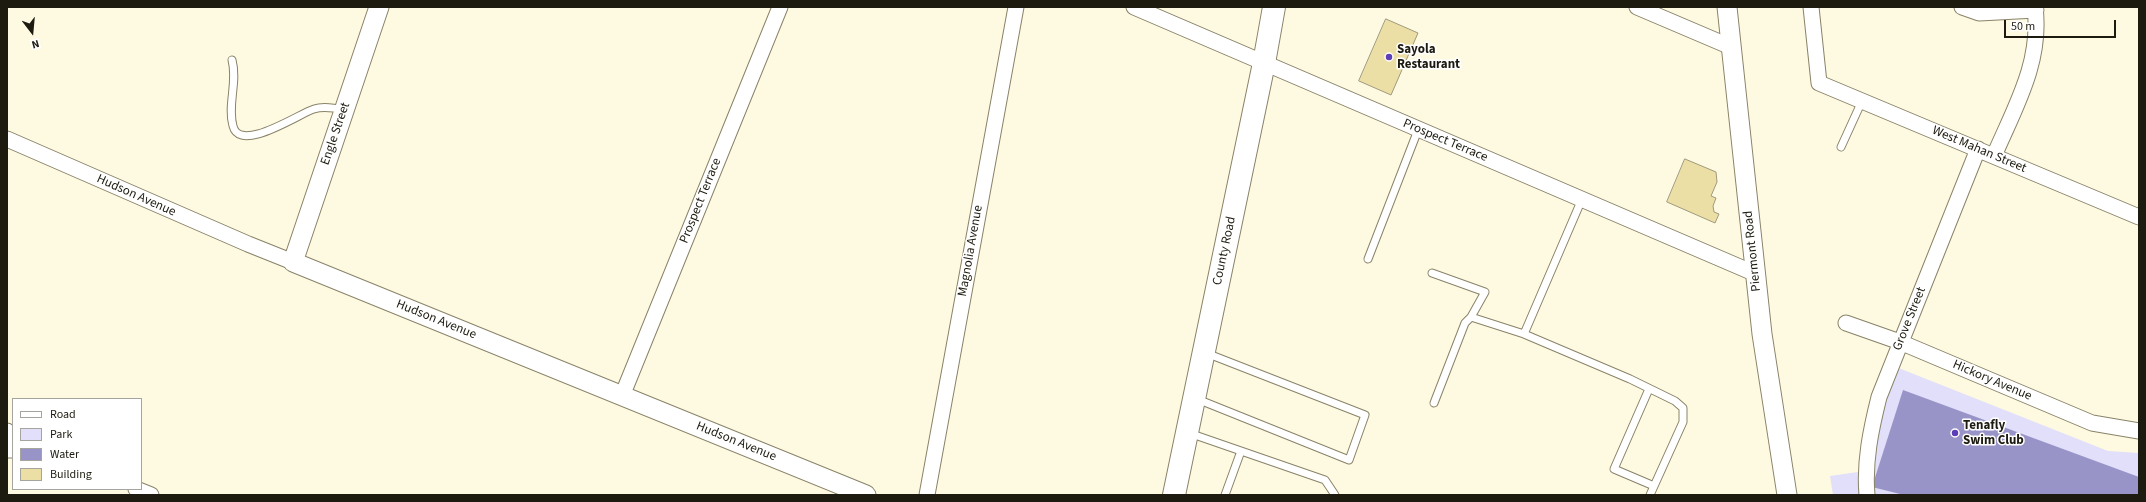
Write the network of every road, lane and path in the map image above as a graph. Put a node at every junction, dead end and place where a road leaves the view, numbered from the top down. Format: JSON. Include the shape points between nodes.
{"nodes":[{"id":1,"x":379,"y":7,"type":"edge"},
{"id":2,"x":780,"y":7,"type":"edge"},
{"id":3,"x":1016,"y":7,"type":"edge"},
{"id":4,"x":1134,"y":7,"type":"edge"},
{"id":5,"x":1274,"y":7,"type":"edge"},
{"id":6,"x":1637,"y":7,"type":"edge"},
{"id":7,"x":1727,"y":7,"type":"edge"},
{"id":8,"x":1811,"y":7,"type":"edge"},
{"id":9,"x":1962,"y":7,"type":"edge"},
{"id":10,"x":2036,"y":8,"type":"edge"},
{"id":11,"x":1731,"y":47,"type":"junction"},
{"id":12,"x":232,"y":60,"type":"dead end"},
{"id":13,"x":1264,"y":63,"type":"junction"},
{"id":14,"x":1862,"y":101,"type":"junction"},
{"id":15,"x":344,"y":110,"type":"junction"},
{"id":16,"x":1418,"y":130,"type":"junction"},
{"id":17,"x":7,"y":139,"type":"edge"},
{"id":18,"x":1841,"y":147,"type":"dead end"},
{"id":19,"x":1978,"y":149,"type":"junction"},
{"id":20,"x":1994,"y":156,"type":"junction"},
{"id":21,"x":1582,"y":199,"type":"junction"},
{"id":22,"x":2139,"y":217,"type":"edge"},
{"id":23,"x":1368,"y":259,"type":"dead end"},
{"id":24,"x":293,"y":262,"type":"junction"},
{"id":25,"x":1432,"y":273,"type":"dead end"},
{"id":26,"x":1756,"y":274,"type":"junction"},
{"id":27,"x":1471,"y":317,"type":"junction"},
{"id":28,"x":1846,"y":323,"type":"dead end"},
{"id":29,"x":1524,"y":334,"type":"junction"},
{"id":30,"x":1900,"y":342,"type":"junction"},
{"id":31,"x":1204,"y":352,"type":"junction"},
{"id":32,"x":1649,"y":388,"type":"junction"},
{"id":33,"x":622,"y":396,"type":"junction"},
{"id":34,"x":1195,"y":398,"type":"junction"},
{"id":35,"x":1434,"y":403,"type":"dead end"},
{"id":36,"x":2139,"y":431,"type":"edge"},
{"id":37,"x":1188,"y":433,"type":"junction"},
{"id":38,"x":1241,"y":451,"type":"junction"},
{"id":39,"x":1654,"y":486,"type":"junction"},
{"id":40,"x":139,"y":490,"type":"edge"},
{"id":41,"x":1228,"y":494,"type":"edge"},
{"id":42,"x":152,"y":495,"type":"edge"},
{"id":43,"x":866,"y":495,"type":"edge"},
{"id":44,"x":927,"y":495,"type":"edge"},
{"id":45,"x":1174,"y":495,"type":"edge"},
{"id":46,"x":1335,"y":495,"type":"edge"},
{"id":47,"x":1650,"y":495,"type":"edge"},
{"id":48,"x":1787,"y":495,"type":"edge"},
{"id":49,"x":1868,"y":495,"type":"edge"}],
"edges":[{"from":1,"to":15,"type":"street","name":"Engle Street"},
{"from":2,"to":33,"type":"street","name":"Prospect Terrace"},
{"from":3,"to":44,"type":"street","name":"Magnolia Avenue"},
{"from":4,"to":13,"type":"street","name":"Prospect Terrace"},
{"from":5,"to":13,"type":"main road","name":"County Road"},
{"from":6,"to":11,"type":"street"},
{"from":7,"to":11,"type":"street","name":"Piermont Road"},
{"from":8,"to":14,"type":"street","name":"West Mahan Street","via":[[1819,83]]},
{"from":9,"to":10,"type":"street","via":[[1979,13]]},
{"from":10,"to":20,"type":"street","via":[[2036,48],[2031,71]]},
{"from":11,"to":26,"type":"street","name":"Piermont Road"},
{"from":12,"to":15,"type":"lane","via":[[235,71],[232,115],[233,128],[237,134],[256,134],[315,108]]},
{"from":13,"to":16,"type":"street","name":"Prospect Terrace"},
{"from":13,"to":31,"type":"main road","name":"County Road"},
{"from":14,"to":18,"type":"lane"},
{"from":14,"to":19,"type":"street","name":"West Mahan Street"},
{"from":15,"to":24,"type":"street","name":"Engle Street"},
{"from":16,"to":21,"type":"street","name":"Prospect Terrace"},
{"from":16,"to":23,"type":"lane"},
{"from":17,"to":24,"type":"street","name":"Hudson Avenue"},
{"from":19,"to":20,"type":"street","name":"West Mahan Street"},
{"from":19,"to":30,"type":"street","name":"Grove Street"},
{"from":20,"to":22,"type":"street","name":"West Mahan Street"},
{"from":21,"to":26,"type":"street","name":"Prospect Terrace"},
{"from":21,"to":29,"type":"lane"},
{"from":24,"to":33,"type":"street","name":"Hudson Avenue"},
{"from":25,"to":27,"type":"lane","via":[[1485,292]]},
{"from":26,"to":48,"type":"street","name":"Piermont Road","via":[[1773,410]]},
{"from":27,"to":29,"type":"lane"},
{"from":27,"to":35,"type":"lane","via":[[1466,323]]},
{"from":28,"to":30,"type":"street","name":"Hickory Avenue"},
{"from":29,"to":32,"type":"lane"},
{"from":30,"to":36,"type":"street","name":"Hickory Avenue","via":[[2092,423]]},
{"from":30,"to":49,"type":"street","name":"Grove Street","via":[[1879,397],[1871,428],[1867,459]]},
{"from":31,"to":34,"type":"main road","name":"County Road"},
{"from":31,"to":34,"type":"lane","via":[[1365,414],[1349,460]]},
{"from":32,"to":39,"type":"lane","via":[[1683,408],[1683,422]]},
{"from":32,"to":39,"type":"lane","via":[[1614,469]]},
{"from":33,"to":43,"type":"street","name":"Hudson Avenue"},
{"from":34,"to":37,"type":"main road","name":"County Road"},
{"from":37,"to":38,"type":"lane"},
{"from":37,"to":45,"type":"main road","name":"County Road"},
{"from":38,"to":41,"type":"lane"},
{"from":38,"to":46,"type":"lane","via":[[1326,480]]},
{"from":39,"to":47,"type":"lane"},
{"from":40,"to":42,"type":"street"}]}
